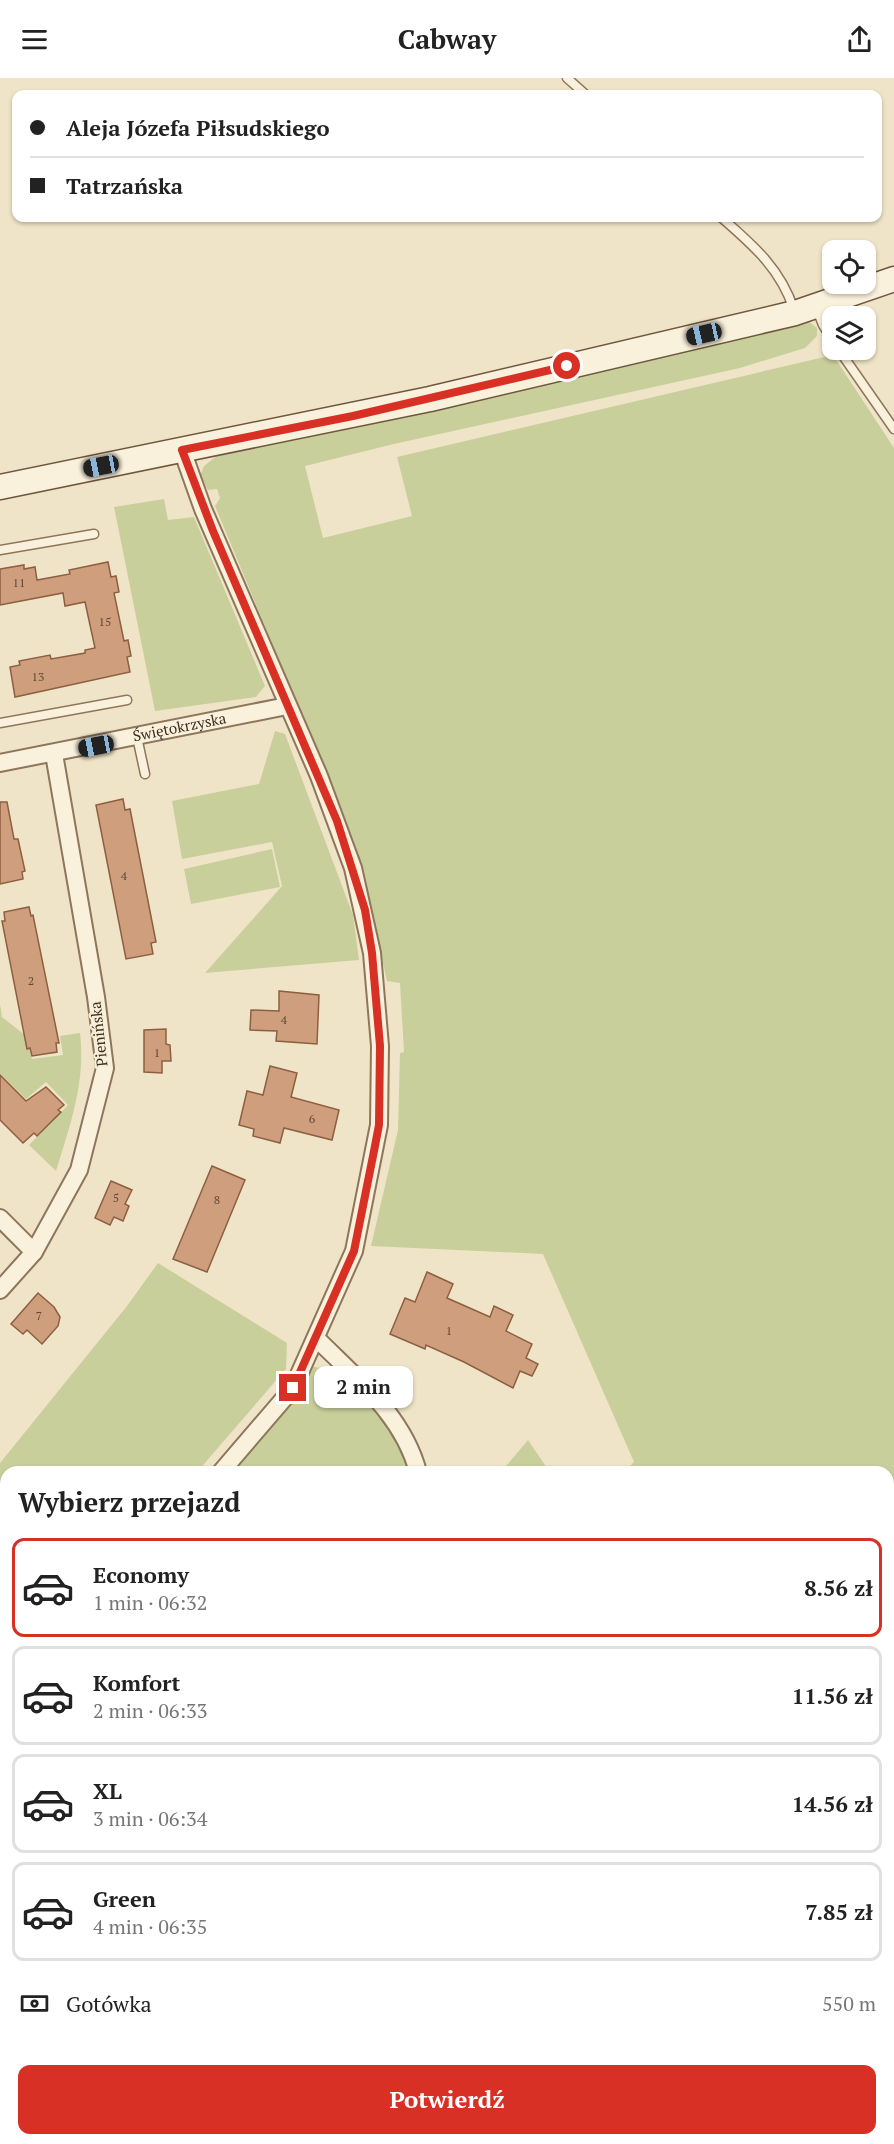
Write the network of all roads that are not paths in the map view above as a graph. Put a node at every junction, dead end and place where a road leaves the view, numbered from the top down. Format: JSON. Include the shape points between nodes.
{"nodes":[{"id":1,"x":567,"y":78,"type":"edge"},
{"id":2,"x":580,"y":90,"type":"edge"},
{"id":3,"x":727,"y":222,"type":"edge"},
{"id":4,"x":894,"y":279,"type":"edge"},
{"id":5,"x":805,"y":309,"type":"junction"},
{"id":6,"x":822,"y":324,"type":"edge"},
{"id":7,"x":846,"y":360,"type":"edge"},
{"id":8,"x":894,"y":429,"type":"edge"},
{"id":9,"x":182,"y":450,"type":"junction"},
{"id":10,"x":0,"y":487,"type":"edge"},
{"id":11,"x":94,"y":534,"type":"dead end"},
{"id":12,"x":0,"y":550,"type":"edge"},
{"id":13,"x":128,"y":700,"type":"dead end"},
{"id":14,"x":287,"y":706,"type":"junction"},
{"id":15,"x":0,"y":723,"type":"edge"},
{"id":16,"x":137,"y":737,"type":"junction"},
{"id":17,"x":54,"y":754,"type":"junction"},
{"id":18,"x":0,"y":763,"type":"edge"},
{"id":19,"x":145,"y":774,"type":"dead end"},
{"id":20,"x":0,"y":1218,"type":"edge"},
{"id":21,"x":34,"y":1252,"type":"junction"},
{"id":22,"x":0,"y":1290,"type":"edge"},
{"id":23,"x":316,"y":1338,"type":"junction"},
{"id":24,"x":226,"y":1466,"type":"edge"},
{"id":25,"x":416,"y":1466,"type":"edge"}],
"edges":[{"from":1,"to":2,"type":"lane"},
{"from":3,"to":5,"type":"lane","via":[[764,255],[788,292]]},
{"from":4,"to":5,"type":"main road"},
{"from":5,"to":6,"type":"lane"},
{"from":5,"to":9,"type":"main road","via":[[430,399]]},
{"from":7,"to":8,"type":"lane"},
{"from":9,"to":10,"type":"main road"},
{"from":9,"to":14,"type":"street"},
{"from":11,"to":12,"type":"lane"},
{"from":13,"to":15,"type":"lane"},
{"from":14,"to":16,"type":"street","name":"Świętokrzyska"},
{"from":14,"to":23,"type":"street","via":[[337,821],[362,900],[372,953],[380,1046],[379,1125],[354,1251]]},
{"from":16,"to":17,"type":"street","name":"Świętokrzyska"},
{"from":16,"to":19,"type":"lane"},
{"from":17,"to":18,"type":"street","name":"Świętokrzyska"},
{"from":17,"to":21,"type":"street","name":"Pienińska","via":[[105,1068],[79,1170]]},
{"from":20,"to":21,"type":"street"},
{"from":21,"to":22,"type":"street","name":"Pienińska"},
{"from":23,"to":24,"type":"street","via":[[293,1388]]},
{"from":23,"to":25,"type":"street","via":[[396,1421]]}]}
